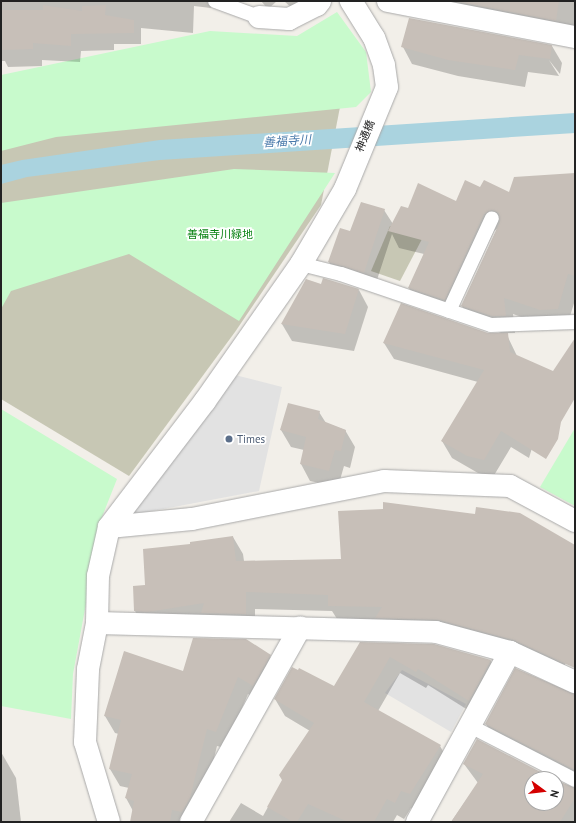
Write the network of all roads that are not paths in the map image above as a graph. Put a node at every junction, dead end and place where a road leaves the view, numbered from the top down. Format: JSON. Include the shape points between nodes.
{"nodes":[{"id":1,"x":215,"y":1,"type":"edge"},
{"id":2,"x":320,"y":1,"type":"edge"},
{"id":3,"x":351,"y":1,"type":"edge"},
{"id":4,"x":388,"y":1,"type":"edge"},
{"id":5,"x":259,"y":17,"type":"joint"},
{"id":6,"x":575,"y":37,"type":"edge"},
{"id":7,"x":492,"y":218,"type":"dead end"},
{"id":8,"x":301,"y":264,"type":"junction"},
{"id":9,"x":449,"y":311,"type":"junction"},
{"id":10,"x":575,"y":322,"type":"edge"},
{"id":11,"x":575,"y":521,"type":"edge"},
{"id":12,"x":109,"y":527,"type":"junction"},
{"id":13,"x":97,"y":623,"type":"junction"},
{"id":14,"x":300,"y":628,"type":"junction"},
{"id":15,"x":510,"y":652,"type":"junction"},
{"id":16,"x":575,"y":682,"type":"edge"},
{"id":17,"x":470,"y":726,"type":"junction"},
{"id":18,"x":575,"y":780,"type":"edge"},
{"id":19,"x":419,"y":821,"type":"edge"},
{"id":20,"x":109,"y":822,"type":"edge"},
{"id":21,"x":191,"y":822,"type":"edge"}],
"edges":[{"from":1,"to":5,"type":"lane"},
{"from":2,"to":5,"type":"street","via":[[289,20]]},
{"from":3,"to":8,"type":"street","name":"神通橋","via":[[374,38],[384,65],[387,87],[345,189]]},
{"from":4,"to":6,"type":"street"},
{"from":7,"to":9,"type":"lane"},
{"from":8,"to":9,"type":"lane","via":[[341,274]]},
{"from":8,"to":12,"type":"street","name":"神通橋","via":[[205,400]]},
{"from":9,"to":10,"type":"lane","via":[[491,325]]},
{"from":11,"to":12,"type":"street","via":[[510,486],[384,481],[192,519]]},
{"from":12,"to":13,"type":"street","via":[[98,576]]},
{"from":13,"to":14,"type":"street"},
{"from":13,"to":20,"type":"street","via":[[88,669],[85,742]]},
{"from":14,"to":15,"type":"street","via":[[436,632]]},
{"from":14,"to":21,"type":"street"},
{"from":15,"to":16,"type":"street"},
{"from":15,"to":17,"type":"street"},
{"from":17,"to":18,"type":"lane"},
{"from":17,"to":19,"type":"street"}]}
